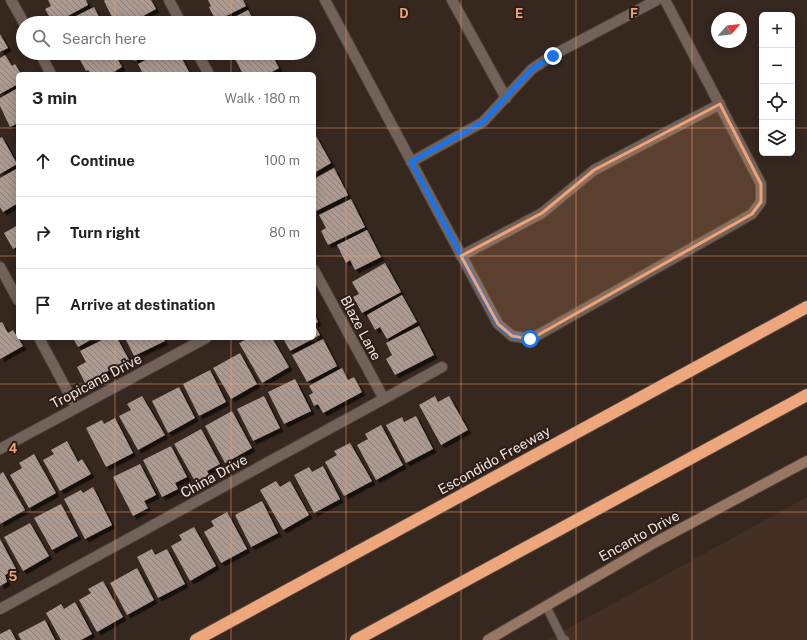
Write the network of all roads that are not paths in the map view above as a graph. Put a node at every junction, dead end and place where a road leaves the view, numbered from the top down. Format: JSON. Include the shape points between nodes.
{"nodes":[{"id":1,"x":11,"y":0,"type":"edge"},
{"id":2,"x":169,"y":0,"type":"edge"},
{"id":3,"x":325,"y":0,"type":"edge"},
{"id":4,"x":452,"y":0,"type":"edge"},
{"id":5,"x":657,"y":0,"type":"edge"},
{"id":6,"x":665,"y":0,"type":"edge"},
{"id":7,"x":20,"y":16,"type":"edge"},
{"id":8,"x":177,"y":16,"type":"edge"},
{"id":9,"x":44,"y":60,"type":"edge"},
{"id":10,"x":202,"y":60,"type":"edge"},
{"id":11,"x":50,"y":72,"type":"edge"},
{"id":12,"x":208,"y":72,"type":"edge"},
{"id":13,"x":506,"y":98,"type":"junction"},
{"id":14,"x":720,"y":104,"type":"junction"},
{"id":15,"x":411,"y":162,"type":"junction"},
{"id":16,"x":461,"y":256,"type":"junction"},
{"id":17,"x":0,"y":267,"type":"edge"},
{"id":18,"x":316,"y":277,"type":"edge"},
{"id":19,"x":16,"y":296,"type":"edge"},
{"id":20,"x":807,"y":307,"type":"edge"},
{"id":21,"x":40,"y":340,"type":"edge"},
{"id":22,"x":196,"y":341,"type":"edge"},
{"id":23,"x":442,"y":368,"type":"dead end"},
{"id":24,"x":807,"y":395,"type":"edge"},
{"id":25,"x":384,"y":400,"type":"junction"},
{"id":26,"x":76,"y":408,"type":"junction"},
{"id":27,"x":0,"y":449,"type":"edge"},
{"id":28,"x":807,"y":460,"type":"edge"},
{"id":29,"x":546,"y":606,"type":"junction"},
{"id":30,"x":0,"y":609,"type":"edge"},
{"id":31,"x":492,"y":639,"type":"edge"},
{"id":32,"x":196,"y":640,"type":"edge"},
{"id":33,"x":356,"y":640,"type":"edge"},
{"id":34,"x":565,"y":640,"type":"edge"}],
"edges":[{"from":1,"to":7,"type":"street"},
{"from":2,"to":8,"type":"street"},
{"from":3,"to":15,"type":"street"},
{"from":4,"to":13,"type":"street"},
{"from":5,"to":13,"type":"street","via":[[532,69]]},
{"from":6,"to":14,"type":"street"},
{"from":9,"to":11,"type":"street"},
{"from":10,"to":12,"type":"street"},
{"from":13,"to":15,"type":"street","via":[[483,122]]},
{"from":14,"to":16,"type":"street","via":[[594,170],[542,213]]},
{"from":14,"to":16,"type":"street","via":[[761,184],[761,202],[752,214],[530,339],[512,336],[498,324]]},
{"from":15,"to":16,"type":"street"},
{"from":17,"to":19,"type":"street"},
{"from":18,"to":25,"type":"street","name":"Blaze Lane"},
{"from":20,"to":32,"type":"highway","name":"Escondido Freeway"},
{"from":21,"to":26,"type":"street"},
{"from":22,"to":26,"type":"street","name":"Tropicana Drive"},
{"from":23,"to":25,"type":"street","name":"China Drive"},
{"from":24,"to":33,"type":"highway"},
{"from":25,"to":30,"type":"street","name":"China Drive"},
{"from":26,"to":27,"type":"street","name":"Tropicana Drive"},
{"from":28,"to":29,"type":"main road","name":"Encanto Drive","via":[[654,543]]},
{"from":29,"to":31,"type":"main road","name":"Encanto Drive"},
{"from":29,"to":34,"type":"lane"}]}
